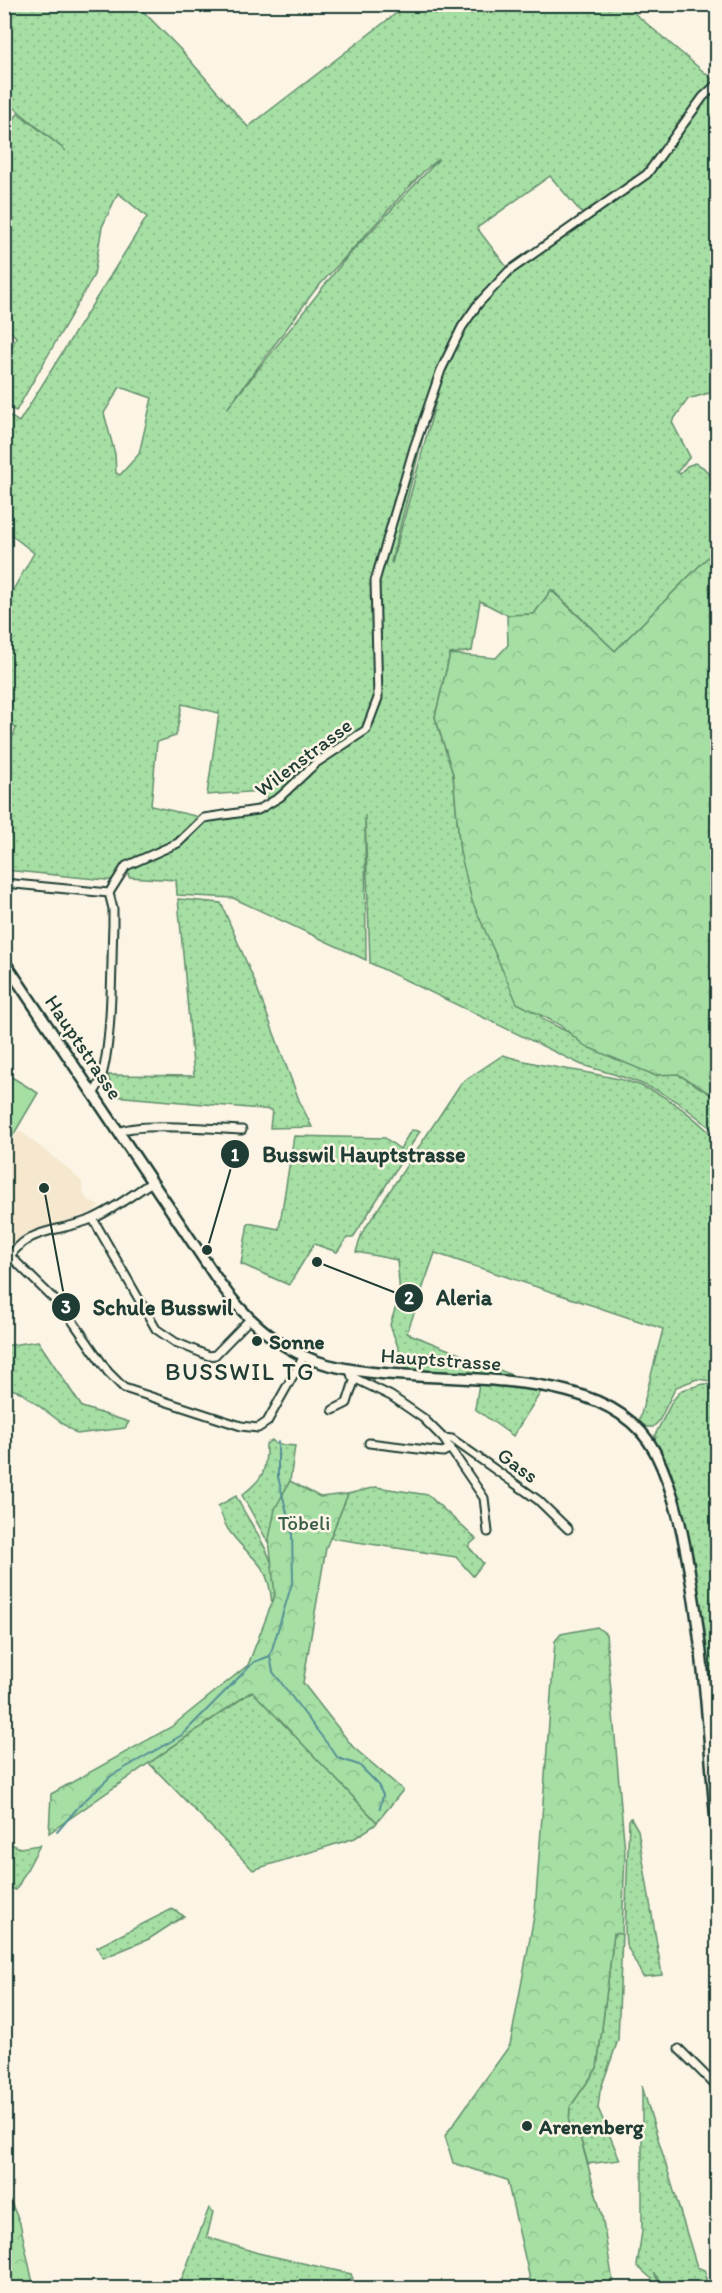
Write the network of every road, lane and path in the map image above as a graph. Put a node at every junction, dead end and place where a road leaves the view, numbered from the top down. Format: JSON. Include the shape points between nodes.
{"nodes":[{"id":1,"x":717,"y":83,"type":"edge"},
{"id":2,"x":4,"y":883,"type":"edge"},
{"id":3,"x":109,"y":894,"type":"junction"},
{"id":4,"x":5,"y":961,"type":"edge"},
{"id":5,"x":93,"y":1093,"type":"junction"},
{"id":6,"x":242,"y":1130,"type":"dead end"},
{"id":7,"x":119,"y":1132,"type":"junction"},
{"id":8,"x":152,"y":1182,"type":"junction"},
{"id":9,"x":93,"y":1219,"type":"junction"},
{"id":10,"x":7,"y":1252,"type":"edge"},
{"id":11,"x":4,"y":1265,"type":"edge"},
{"id":12,"x":250,"y":1319,"type":"junction"},
{"id":13,"x":304,"y":1356,"type":"junction"},
{"id":14,"x":352,"y":1374,"type":"junction"},
{"id":15,"x":333,"y":1410,"type":"dead end"},
{"id":16,"x":443,"y":1438,"type":"junction"},
{"id":17,"x":369,"y":1443,"type":"dead end"},
{"id":18,"x":451,"y":1448,"type":"junction"},
{"id":19,"x":568,"y":1529,"type":"dead end"},
{"id":20,"x":488,"y":1532,"type":"dead end"},
{"id":21,"x":717,"y":1845,"type":"edge"},
{"id":22,"x":679,"y":2049,"type":"dead end"},
{"id":23,"x":717,"y":2088,"type":"edge"}],
"edges":[{"from":1,"to":3,"type":"street","name":"Wilenstrasse","via":[[647,174],[509,270],[462,327],[441,370],[414,448],[375,581],[378,698],[366,730],[316,763],[280,797],[258,810],[204,818],[178,843],[126,866]]},
{"from":2,"to":3,"type":"street"},
{"from":3,"to":5,"type":"street","via":[[114,926],[108,1040],[101,1083]]},
{"from":4,"to":5,"type":"street","name":"Hauptstrasse"},
{"from":5,"to":7,"type":"street","name":"Hauptstrasse"},
{"from":6,"to":7,"type":"street","via":[[145,1128]]},
{"from":7,"to":8,"type":"street","name":"Hauptstrasse"},
{"from":8,"to":9,"type":"street"},
{"from":8,"to":12,"type":"street","name":"Hauptstrasse","via":[[226,1292]]},
{"from":9,"to":10,"type":"street","via":[[40,1233]]},
{"from":9,"to":12,"type":"street","via":[[149,1319],[166,1338],[215,1355]]},
{"from":10,"to":11,"type":"street"},
{"from":10,"to":13,"type":"street","via":[[65,1310],[116,1382],[135,1394],[258,1428],[267,1422]]},
{"from":12,"to":13,"type":"street","name":"Hauptstrasse"},
{"from":13,"to":14,"type":"street","name":"Hauptstrasse"},
{"from":14,"to":15,"type":"street","via":[[347,1402]]},
{"from":14,"to":16,"type":"street","via":[[423,1418]]},
{"from":14,"to":21,"type":"street","name":"Hauptstrasse","via":[[504,1381],[556,1389],[607,1406],[631,1422],[646,1439],[670,1490],[689,1567],[700,1643]]},
{"from":16,"to":18,"type":"street"},
{"from":16,"to":19,"type":"street","name":"Gass","via":[[452,1438],[525,1490]]},
{"from":17,"to":18,"type":"street","via":[[443,1452]]},
{"from":18,"to":20,"type":"street","via":[[484,1498]]},
{"from":22,"to":23,"type":"street"}]}
